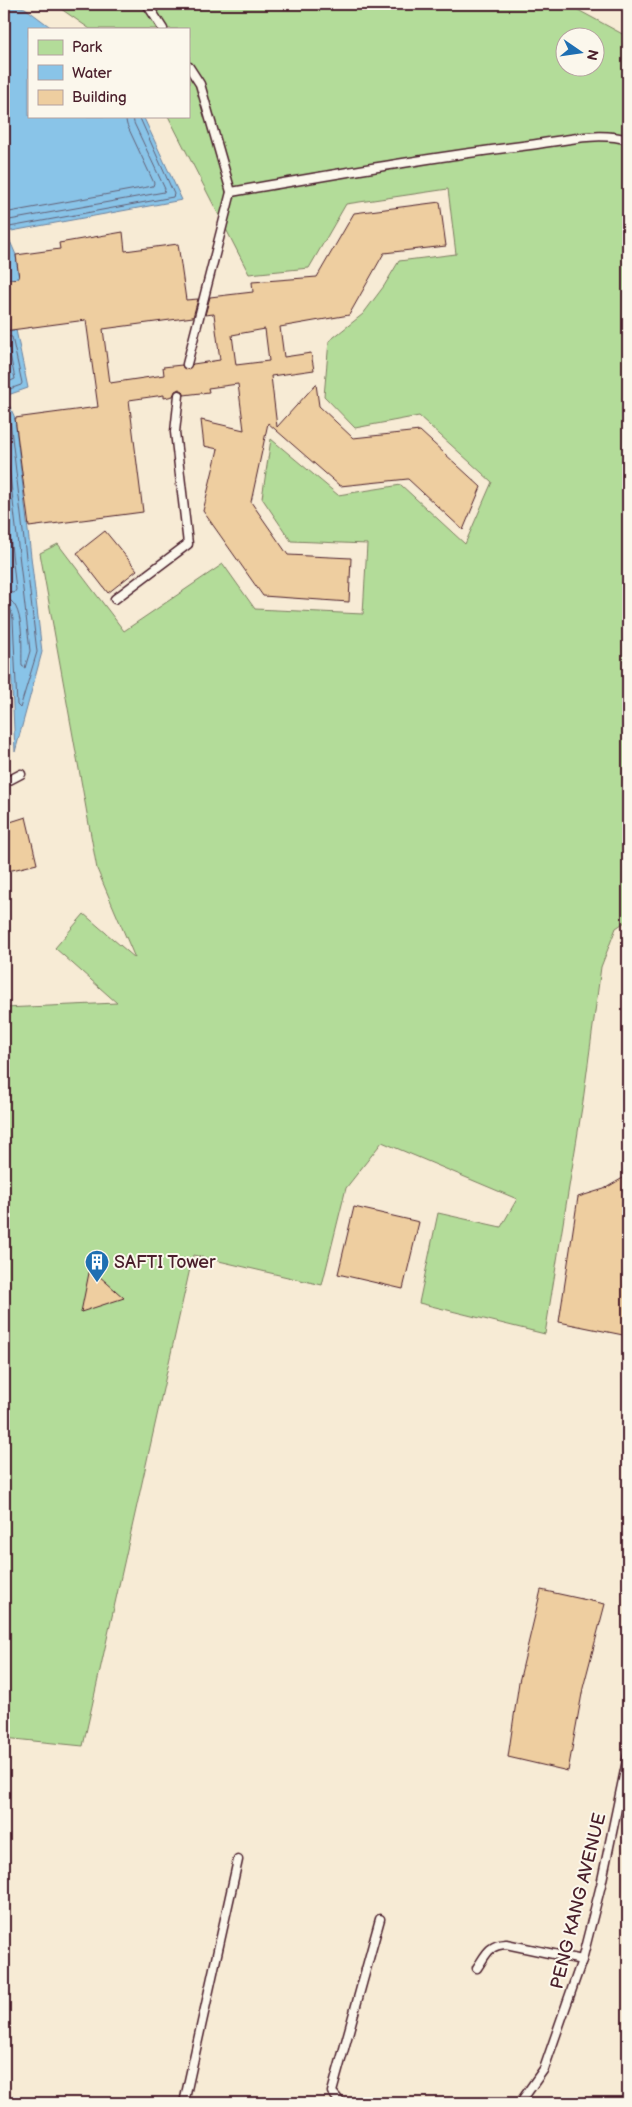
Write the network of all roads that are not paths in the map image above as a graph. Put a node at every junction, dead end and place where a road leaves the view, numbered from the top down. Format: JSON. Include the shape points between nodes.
{"nodes":[{"id":1,"x":147,"y":4,"type":"edge"},
{"id":2,"x":162,"y":28,"type":"edge"},
{"id":3,"x":190,"y":69,"type":"edge"},
{"id":4,"x":628,"y":140,"type":"edge"},
{"id":5,"x":231,"y":192,"type":"junction"},
{"id":6,"x":187,"y":364,"type":"dead end"},
{"id":7,"x":179,"y":395,"type":"dead end"},
{"id":8,"x":115,"y":599,"type":"dead end"},
{"id":9,"x":22,"y":774,"type":"dead end"},
{"id":10,"x":4,"y":783,"type":"edge"},
{"id":11,"x":628,"y":1756,"type":"edge"},
{"id":12,"x":238,"y":1860,"type":"dead end"},
{"id":13,"x":380,"y":1919,"type":"dead end"},
{"id":14,"x":582,"y":1960,"type":"junction"},
{"id":15,"x":477,"y":1968,"type":"dead end"},
{"id":16,"x":184,"y":2103,"type":"edge"},
{"id":17,"x":342,"y":2103,"type":"edge"},
{"id":18,"x":520,"y":2103,"type":"edge"}],
"edges":[{"from":1,"to":2,"type":"lane"},
{"from":3,"to":5,"type":"lane","via":[[200,84]]},
{"from":4,"to":5,"type":"lane","via":[[593,137],[502,148]]},
{"from":5,"to":6,"type":"lane"},
{"from":7,"to":8,"type":"lane","via":[[175,432],[188,544]]},
{"from":9,"to":10,"type":"lane"},
{"from":11,"to":14,"type":"lane","name":"PENG KANG AVENUE"},
{"from":12,"to":16,"type":"lane"},
{"from":13,"to":17,"type":"lane","via":[[332,2092]]},
{"from":14,"to":15,"type":"lane","via":[[496,1944],[488,1950]]},
{"from":14,"to":18,"type":"lane","name":"PENG KANG AVENUE","via":[[544,2069]]}]}
